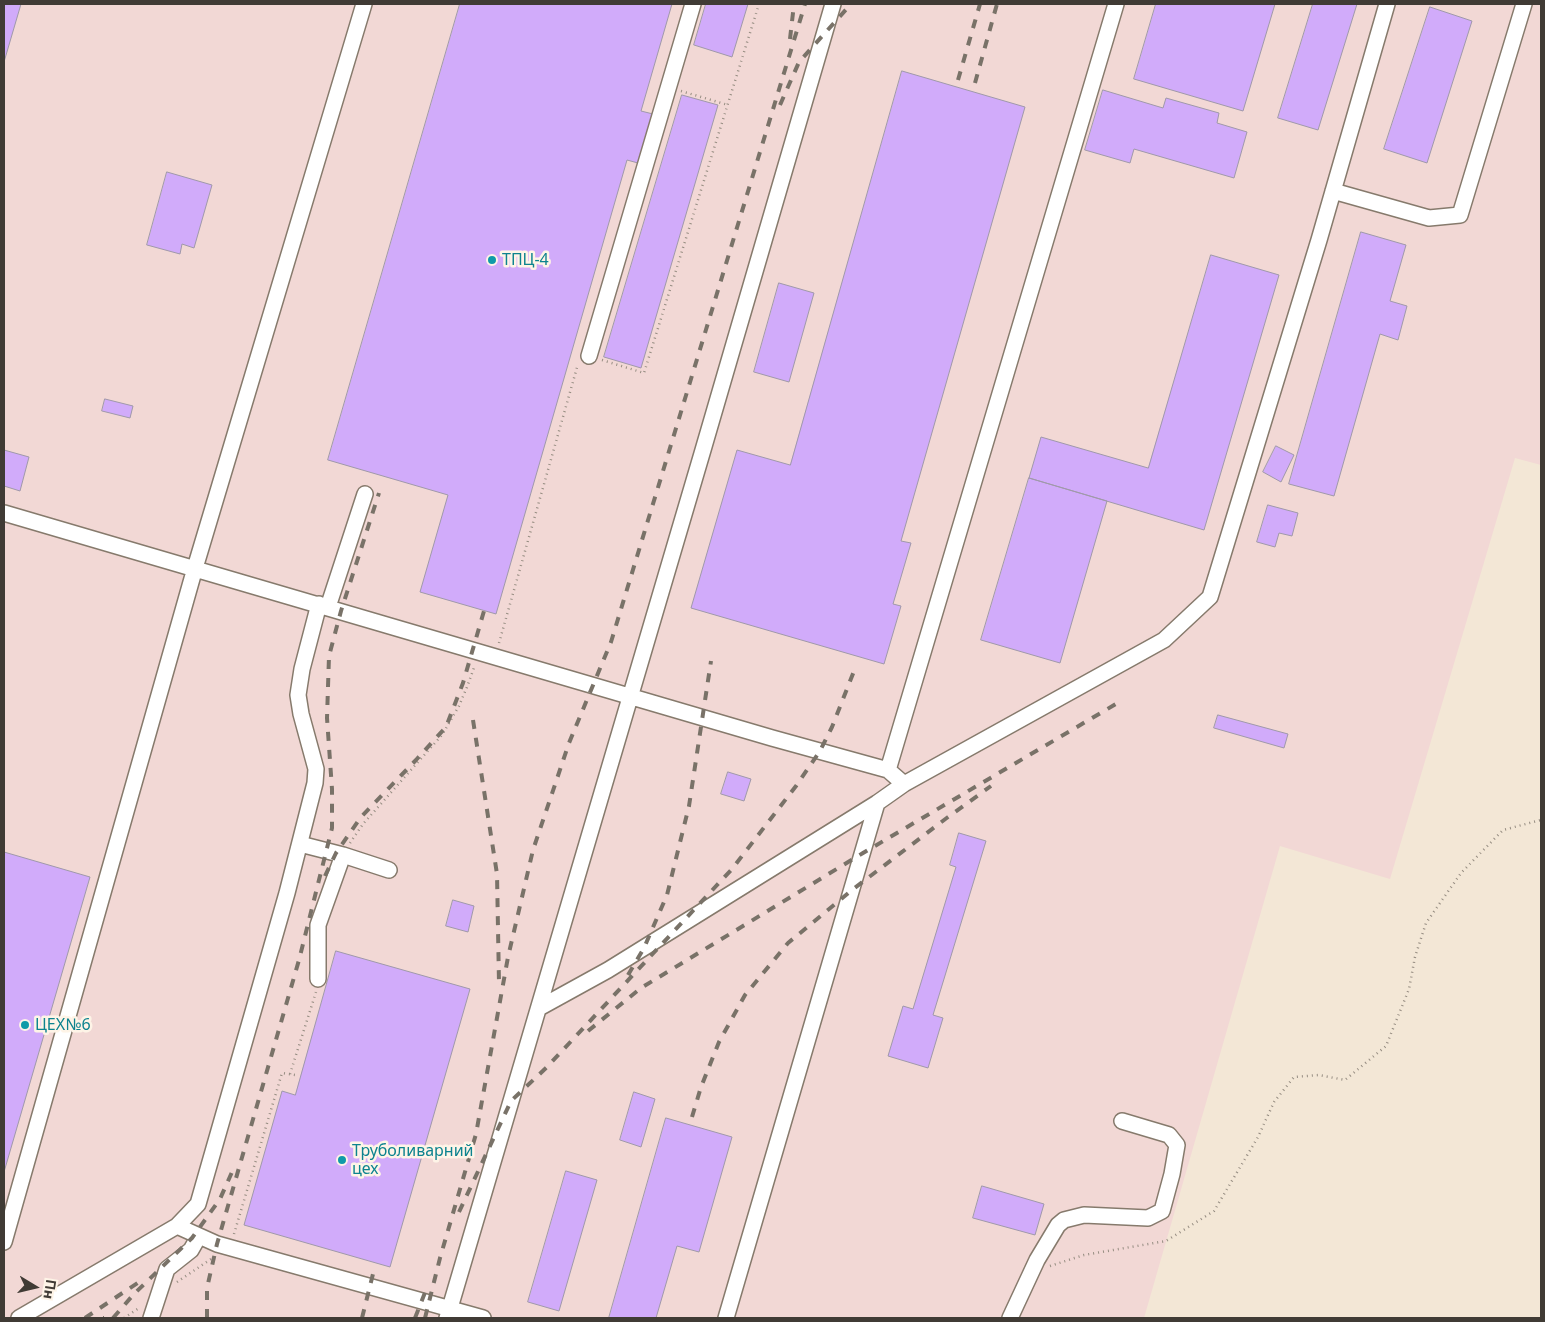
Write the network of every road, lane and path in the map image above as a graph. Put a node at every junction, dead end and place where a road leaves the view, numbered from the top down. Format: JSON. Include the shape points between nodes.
{"nodes":[{"id":1,"x":364,"y":4,"type":"edge"},
{"id":2,"x":694,"y":4,"type":"edge"},
{"id":3,"x":759,"y":4,"type":"edge"},
{"id":4,"x":834,"y":4,"type":"edge"},
{"id":5,"x":1116,"y":4,"type":"edge"},
{"id":6,"x":1387,"y":4,"type":"edge"},
{"id":7,"x":1524,"y":4,"type":"edge"},
{"id":8,"x":669,"y":87,"type":"junction"},
{"id":9,"x":728,"y":105,"type":"junction"},
{"id":10,"x":1333,"y":191,"type":"junction"},
{"id":11,"x":589,"y":356,"type":"junction"},
{"id":12,"x":365,"y":494,"type":"dead end"},
{"id":13,"x":4,"y":513,"type":"edge"},
{"id":14,"x":195,"y":568,"type":"junction"},
{"id":15,"x":324,"y":606,"type":"junction"},
{"id":16,"x":479,"y":651,"type":"junction"},
{"id":17,"x":495,"y":656,"type":"junction"},
{"id":18,"x":631,"y":696,"type":"junction"},
{"id":19,"x":888,"y":770,"type":"junction"},
{"id":20,"x":904,"y":784,"type":"junction"},
{"id":21,"x":877,"y":803,"type":"junction"},
{"id":22,"x":1541,"y":820,"type":"edge"},
{"id":23,"x":300,"y":844,"type":"junction"},
{"id":24,"x":343,"y":855,"type":"junction"},
{"id":25,"x":389,"y":870,"type":"dead end"},
{"id":26,"x":318,"y":979,"type":"joint"},
{"id":27,"x":539,"y":1008,"type":"junction"},
{"id":28,"x":290,"y":1074,"type":"junction"},
{"id":29,"x":295,"y":1075,"type":"dead end"},
{"id":30,"x":1122,"y":1121,"type":"dead end"},
{"id":31,"x":177,"y":1226,"type":"junction"},
{"id":32,"x":199,"y":1236,"type":"junction"},
{"id":33,"x":4,"y":1242,"type":"edge"},
{"id":34,"x":230,"y":1248,"type":"junction"},
{"id":35,"x":1032,"y":1272,"type":"junction"},
{"id":36,"x":157,"y":1296,"type":"junction"},
{"id":37,"x":449,"y":1314,"type":"edge"},
{"id":38,"x":19,"y":1318,"type":"edge"},
{"id":39,"x":151,"y":1318,"type":"edge"},
{"id":40,"x":483,"y":1318,"type":"edge"},
{"id":41,"x":726,"y":1318,"type":"edge"},
{"id":42,"x":1010,"y":1318,"type":"edge"}],
"edges":[{"from":1,"to":14,"type":"lane"},
{"from":2,"to":8,"type":"lane"},
{"from":3,"to":9,"type":"path"},
{"from":4,"to":18,"type":"lane"},
{"from":5,"to":19,"type":"lane"},
{"from":6,"to":10,"type":"lane"},
{"from":7,"to":10,"type":"lane","via":[[1460,215],[1429,218]]},
{"from":8,"to":9,"type":"path"},
{"from":8,"to":11,"type":"lane"},
{"from":9,"to":11,"type":"path","via":[[644,373]]},
{"from":10,"to":20,"type":"lane","via":[[1210,597],[1164,640]]},
{"from":11,"to":17,"type":"path","via":[[581,354]]},
{"from":12,"to":15,"type":"lane"},
{"from":13,"to":14,"type":"lane"},
{"from":14,"to":15,"type":"lane"},
{"from":14,"to":33,"type":"lane"},
{"from":15,"to":16,"type":"lane"},
{"from":15,"to":23,"type":"lane","via":[[302,669],[298,695],[300,714],[316,769]]},
{"from":16,"to":17,"type":"lane"},
{"from":16,"to":24,"type":"path","via":[[467,687],[442,735],[362,824]]},
{"from":17,"to":18,"type":"lane"},
{"from":18,"to":19,"type":"lane"},
{"from":18,"to":27,"type":"lane"},
{"from":19,"to":20,"type":"lane"},
{"from":20,"to":21,"type":"lane"},
{"from":21,"to":27,"type":"lane","via":[[608,970]]},
{"from":21,"to":41,"type":"lane"},
{"from":22,"to":35,"type":"path","via":[[1503,830],[1460,873],[1426,924],[1415,956],[1409,989],[1386,1046],[1345,1080],[1319,1075],[1294,1077],[1274,1102],[1258,1137],[1214,1211],[1166,1242],[1084,1255]]},
{"from":23,"to":24,"type":"lane"},
{"from":23,"to":31,"type":"lane","via":[[198,1204]]},
{"from":24,"to":25,"type":"lane"},
{"from":24,"to":26,"type":"lane","via":[[318,925]]},
{"from":26,"to":28,"type":"path"},
{"from":27,"to":37,"type":"lane"},
{"from":28,"to":29,"type":"path"},
{"from":28,"to":34,"type":"path","via":[[282,1073]]},
{"from":30,"to":35,"type":"lane","via":[[1169,1135],[1177,1145],[1162,1212],[1148,1218],[1084,1215],[1064,1220]]},
{"from":31,"to":32,"type":"lane"},
{"from":31,"to":38,"type":"lane"},
{"from":32,"to":34,"type":"lane"},
{"from":32,"to":36,"type":"lane","via":[[191,1250],[167,1268]]},
{"from":34,"to":36,"type":"path"},
{"from":34,"to":37,"type":"lane"},
{"from":35,"to":42,"type":"lane"},
{"from":36,"to":39,"type":"lane"},
{"from":37,"to":40,"type":"lane"}]}
